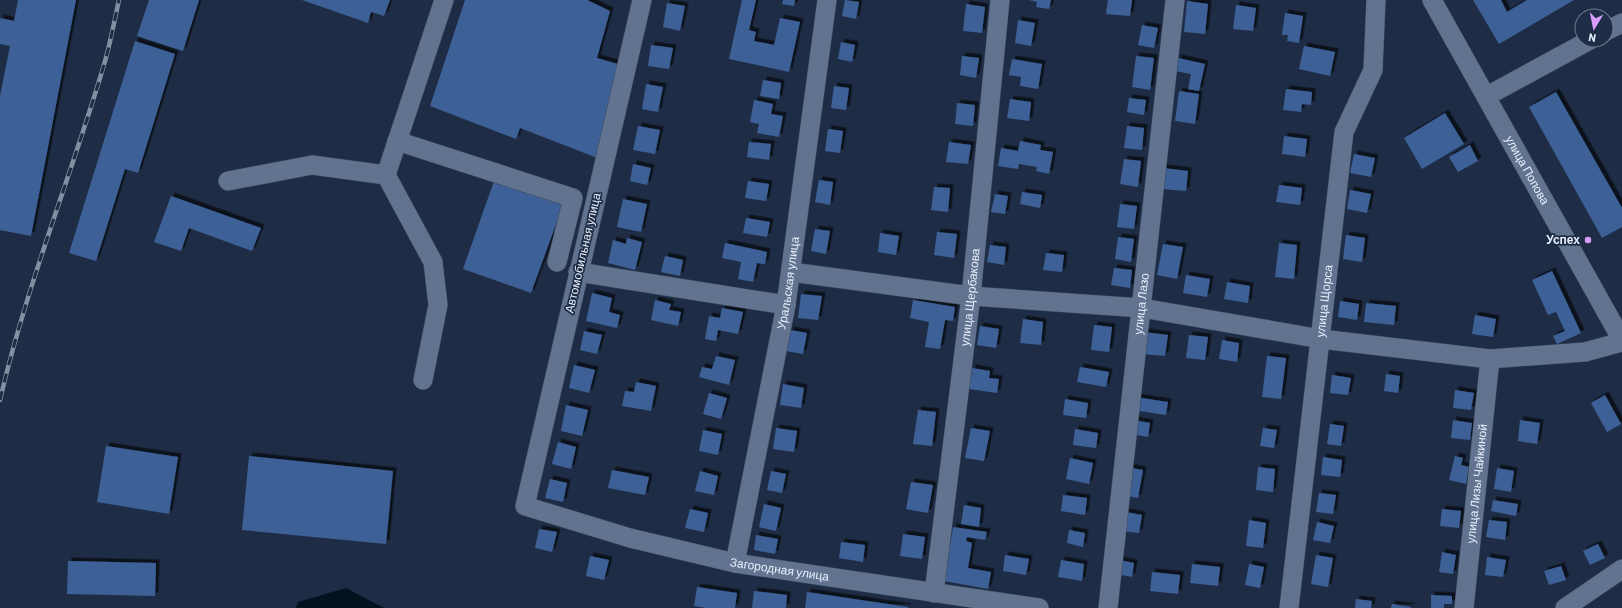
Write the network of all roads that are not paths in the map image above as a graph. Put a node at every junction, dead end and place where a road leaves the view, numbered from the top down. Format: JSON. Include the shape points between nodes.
{"nodes":[{"id":1,"x":444,"y":0,"type":"edge"},
{"id":2,"x":642,"y":0,"type":"edge"},
{"id":3,"x":827,"y":0,"type":"edge"},
{"id":4,"x":1000,"y":0,"type":"edge"},
{"id":5,"x":1175,"y":0,"type":"edge"},
{"id":6,"x":1376,"y":0,"type":"edge"},
{"id":7,"x":1432,"y":0,"type":"edge"},
{"id":8,"x":1575,"y":48,"type":"edge"},
{"id":9,"x":1487,"y":96,"type":"junction"},
{"id":10,"x":397,"y":141,"type":"junction"},
{"id":11,"x":386,"y":175,"type":"junction"},
{"id":12,"x":228,"y":181,"type":"dead end"},
{"id":13,"x":557,"y":262,"type":"dead end"},
{"id":14,"x":578,"y":272,"type":"junction"},
{"id":15,"x":791,"y":272,"type":"junction"},
{"id":16,"x":971,"y":296,"type":"junction"},
{"id":17,"x":786,"y":305,"type":"junction"},
{"id":18,"x":1142,"y":308,"type":"junction"},
{"id":19,"x":1321,"y":339,"type":"junction"},
{"id":20,"x":1622,"y":341,"type":"edge"},
{"id":21,"x":1490,"y":359,"type":"junction"},
{"id":22,"x":423,"y":380,"type":"dead end"},
{"id":23,"x":525,"y":506,"type":"joint"},
{"id":24,"x":735,"y":563,"type":"junction"},
{"id":25,"x":1622,"y":569,"type":"edge"},
{"id":26,"x":934,"y":593,"type":"junction"},
{"id":27,"x":1039,"y":608,"type":"edge"},
{"id":28,"x":1108,"y":608,"type":"edge"},
{"id":29,"x":1289,"y":608,"type":"edge"},
{"id":30,"x":1464,"y":608,"type":"edge"},
{"id":31,"x":1565,"y":608,"type":"edge"}],
"edges":[{"from":1,"to":10,"type":"street"},
{"from":2,"to":14,"type":"street","name":"Автомобильная улица"},
{"from":3,"to":15,"type":"street","name":"Уральская улица"},
{"from":4,"to":16,"type":"street","name":"улица Щербакова"},
{"from":5,"to":18,"type":"street","name":"улица Лазо"},
{"from":6,"to":19,"type":"street","name":"улица Щорса","via":[[1374,70],[1344,132]]},
{"from":7,"to":9,"type":"street","name":"улица Попова"},
{"from":8,"to":9,"type":"street"},
{"from":9,"to":20,"type":"street","name":"улица Попова"},
{"from":10,"to":11,"type":"street"},
{"from":10,"to":13,"type":"street","via":[[573,198]]},
{"from":11,"to":12,"type":"street","via":[[312,165]]},
{"from":11,"to":22,"type":"street","via":[[433,262],[438,305]]},
{"from":14,"to":17,"type":"street"},
{"from":14,"to":23,"type":"street","name":"Автомобильная улица"},
{"from":15,"to":16,"type":"street"},
{"from":15,"to":17,"type":"street","name":"Уральская улица"},
{"from":16,"to":18,"type":"street"},
{"from":16,"to":26,"type":"street","name":"улица Щербакова"},
{"from":17,"to":24,"type":"street","name":"Уральская улица"},
{"from":18,"to":19,"type":"street"},
{"from":18,"to":28,"type":"street","name":"улица Лазо"},
{"from":19,"to":21,"type":"street"},
{"from":19,"to":29,"type":"street","name":"улица Щорса"},
{"from":20,"to":21,"type":"street","via":[[1585,352]]},
{"from":21,"to":30,"type":"street","name":"улица Лизы Чайкиной"},
{"from":23,"to":24,"type":"street","name":"Загородная улица","via":[[630,538]]},
{"from":24,"to":26,"type":"street","name":"Загородная улица"},
{"from":25,"to":31,"type":"street"},
{"from":26,"to":27,"type":"street","name":"Загородная улица"}]}
